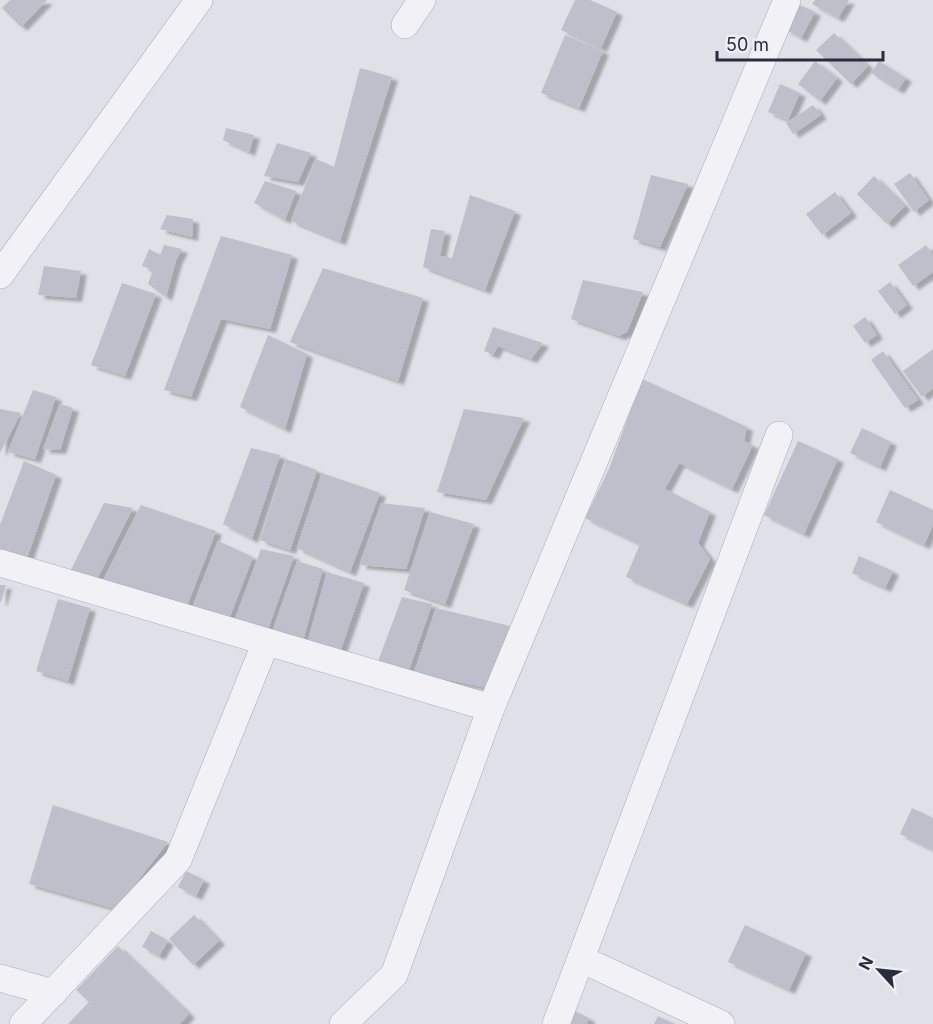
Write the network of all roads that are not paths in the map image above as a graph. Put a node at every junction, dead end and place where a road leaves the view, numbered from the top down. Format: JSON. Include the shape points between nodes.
{"nodes":[{"id":1,"x":199,"y":0,"type":"edge"},
{"id":2,"x":422,"y":0,"type":"edge"},
{"id":3,"x":786,"y":0,"type":"edge"},
{"id":4,"x":405,"y":25,"type":"dead end"},
{"id":5,"x":0,"y":275,"type":"edge"},
{"id":6,"x":779,"y":435,"type":"dead end"},
{"id":7,"x":0,"y":563,"type":"edge"},
{"id":8,"x":266,"y":642,"type":"junction"},
{"id":9,"x":491,"y":708,"type":"junction"},
{"id":10,"x":580,"y":959,"type":"junction"},
{"id":11,"x":0,"y":978,"type":"edge"},
{"id":12,"x":53,"y":993,"type":"junction"},
{"id":13,"x":23,"y":1024,"type":"edge"},
{"id":14,"x":343,"y":1024,"type":"edge"},
{"id":15,"x":556,"y":1024,"type":"edge"},
{"id":16,"x":721,"y":1024,"type":"edge"}],
"edges":[{"from":1,"to":5,"type":"street"},
{"from":2,"to":4,"type":"street"},
{"from":3,"to":9,"type":"street"},
{"from":6,"to":10,"type":"street"},
{"from":7,"to":8,"type":"street"},
{"from":8,"to":9,"type":"street"},
{"from":8,"to":12,"type":"street","via":[[178,860]]},
{"from":9,"to":14,"type":"street","via":[[394,975]]},
{"from":10,"to":15,"type":"street"},
{"from":10,"to":16,"type":"street"},
{"from":11,"to":12,"type":"street"},
{"from":12,"to":13,"type":"street"}]}
